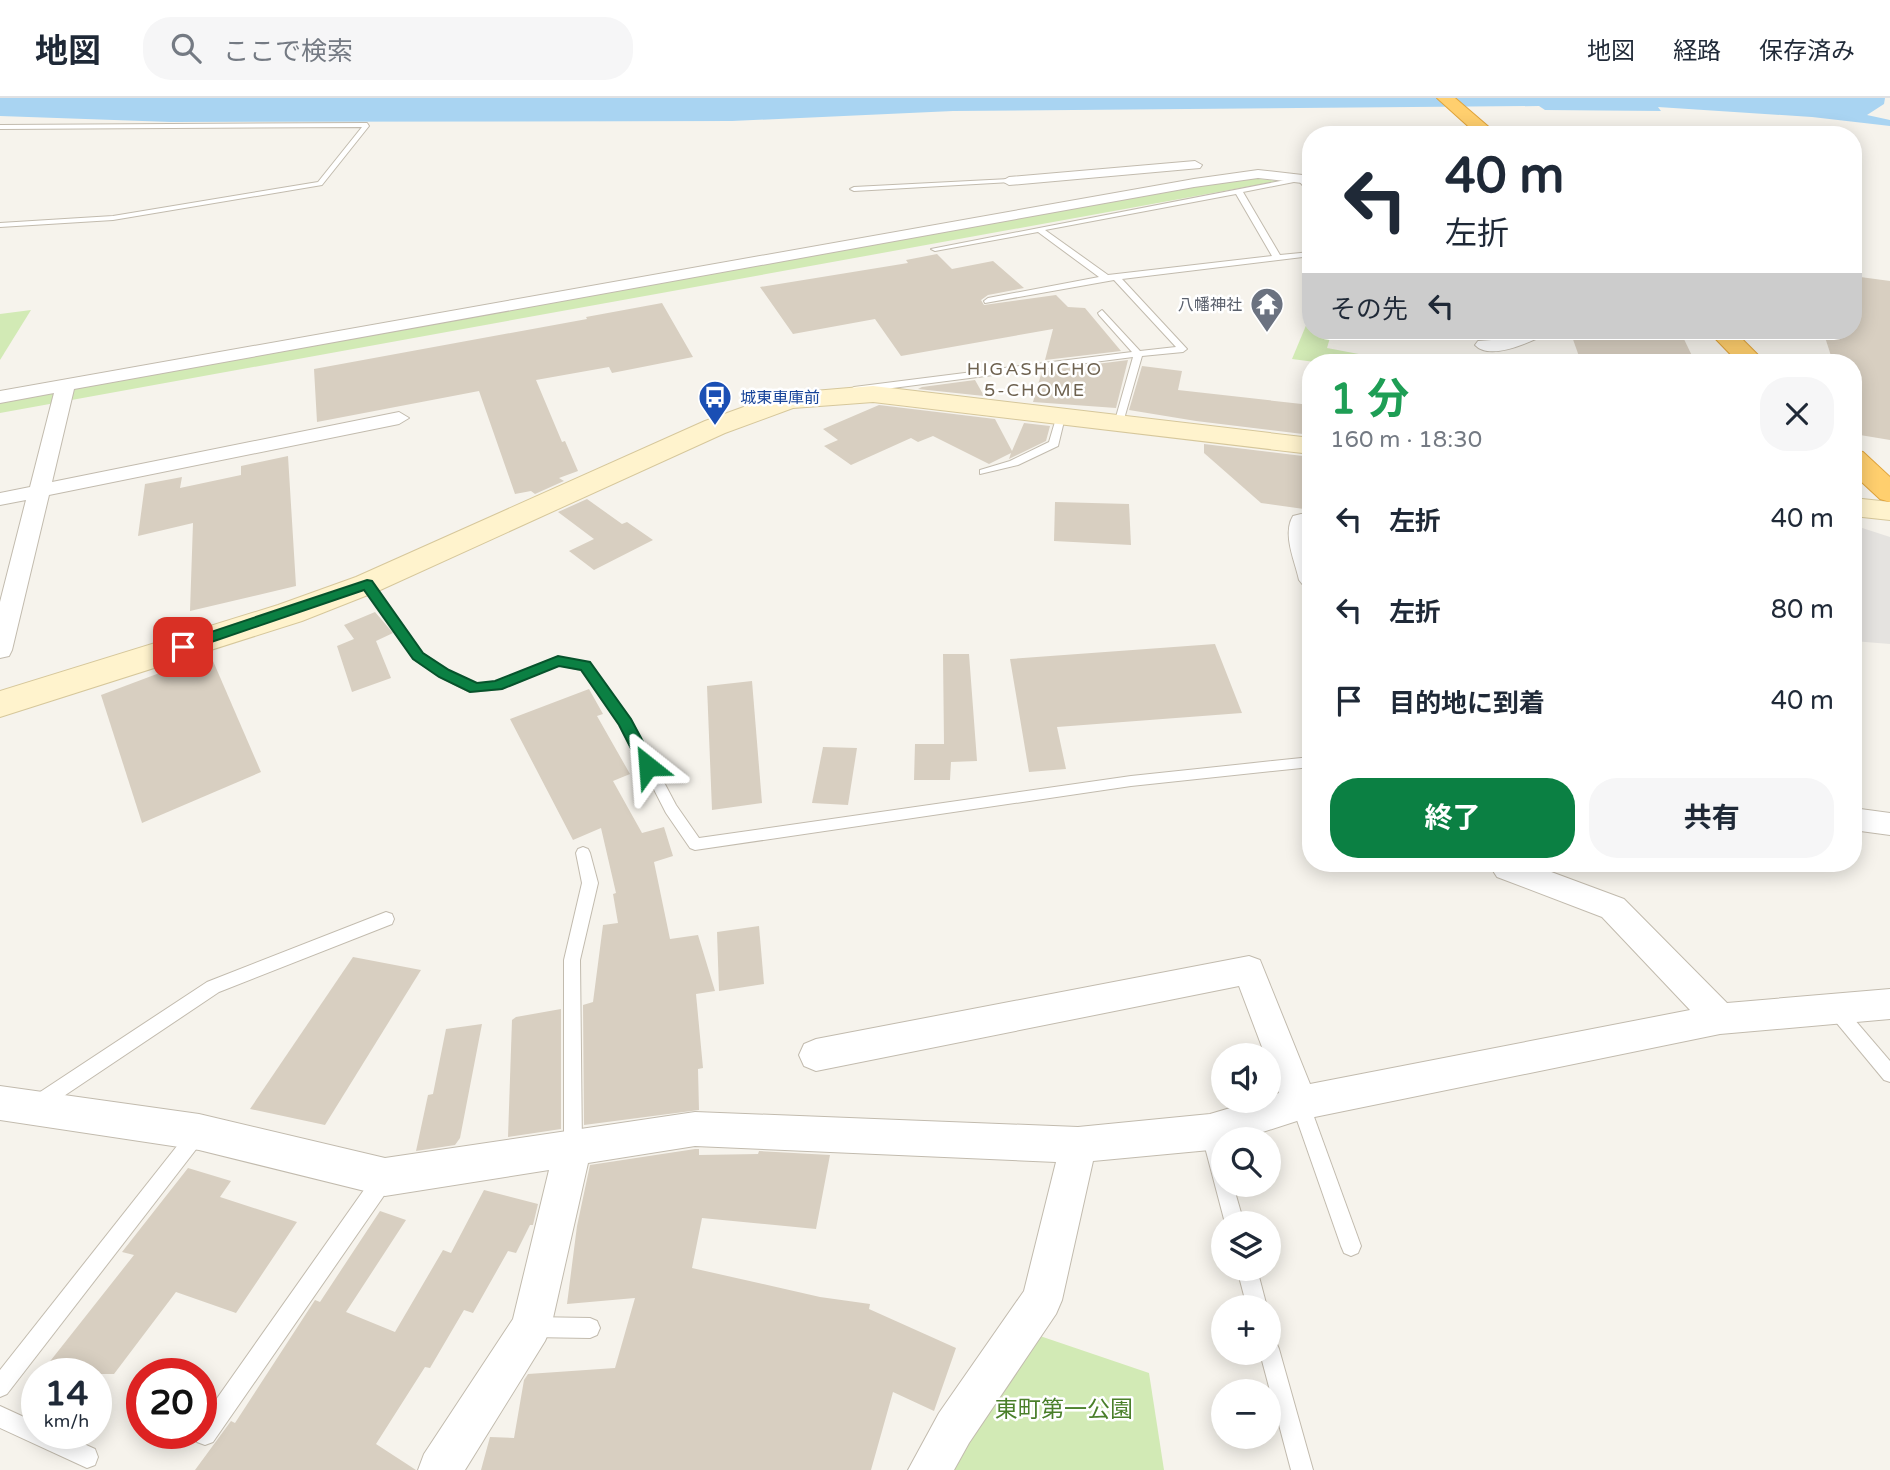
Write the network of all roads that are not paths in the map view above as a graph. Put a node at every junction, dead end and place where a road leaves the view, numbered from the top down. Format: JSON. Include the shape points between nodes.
{"nodes":[{"id":1,"x":1445,"y":98,"type":"edge"},
{"id":2,"x":1478,"y":126,"type":"edge"},
{"id":3,"x":0,"y":127,"type":"edge"},
{"id":4,"x":1210,"y":163,"type":"dead end"},
{"id":5,"x":1009,"y":181,"type":"joint"},
{"id":6,"x":1302,"y":183,"type":"edge"},
{"id":7,"x":1302,"y":185,"type":"edge"},
{"id":8,"x":854,"y":189,"type":"dead end"},
{"id":9,"x":1238,"y":192,"type":"junction"},
{"id":10,"x":0,"y":225,"type":"edge"},
{"id":11,"x":1039,"y":229,"type":"junction"},
{"id":12,"x":935,"y":249,"type":"dead end"},
{"id":13,"x":1302,"y":255,"type":"edge"},
{"id":14,"x":1276,"y":256,"type":"junction"},
{"id":15,"x":1111,"y":277,"type":"junction"},
{"id":16,"x":988,"y":301,"type":"dead end"},
{"id":17,"x":1102,"y":313,"type":"dead end"},
{"id":18,"x":1481,"y":340,"type":"edge"},
{"id":19,"x":1489,"y":340,"type":"edge"},
{"id":20,"x":1518,"y":340,"type":"edge"},
{"id":21,"x":1729,"y":340,"type":"edge"},
{"id":22,"x":1138,"y":354,"type":"junction"},
{"id":23,"x":1492,"y":354,"type":"edge"},
{"id":24,"x":1744,"y":354,"type":"edge"},
{"id":25,"x":65,"y":386,"type":"junction"},
{"id":26,"x":826,"y":396,"type":"junction"},
{"id":27,"x":0,"y":397,"type":"edge"},
{"id":28,"x":1060,"y":417,"type":"junction"},
{"id":29,"x":399,"y":418,"type":"dead end"},
{"id":30,"x":1119,"y":424,"type":"junction"},
{"id":31,"x":1302,"y":445,"type":"edge"},
{"id":32,"x":1862,"y":467,"type":"edge"},
{"id":33,"x":984,"y":472,"type":"dead end"},
{"id":34,"x":40,"y":491,"type":"junction"},
{"id":35,"x":1890,"y":493,"type":"edge"},
{"id":36,"x":0,"y":499,"type":"edge"},
{"id":37,"x":1862,"y":507,"type":"edge"},
{"id":38,"x":1890,"y":511,"type":"edge"},
{"id":39,"x":1302,"y":521,"type":"edge"},
{"id":40,"x":1302,"y":546,"type":"edge"},
{"id":41,"x":367,"y":584,"type":"junction"},
{"id":42,"x":0,"y":650,"type":"edge"},
{"id":43,"x":0,"y":704,"type":"edge"},
{"id":44,"x":1302,"y":763,"type":"edge"},
{"id":45,"x":1862,"y":820,"type":"edge"},
{"id":46,"x":1890,"y":824,"type":"edge"},
{"id":47,"x":583,"y":853,"type":"dead end"},
{"id":48,"x":1518,"y":872,"type":"edge"},
{"id":49,"x":386,"y":919,"type":"dead end"},
{"id":50,"x":1890,"y":1004,"type":"edge"},
{"id":51,"x":1836,"y":1010,"type":"junction"},
{"id":52,"x":1720,"y":1019,"type":"junction"},
{"id":53,"x":816,"y":1055,"type":"dead end"},
{"id":54,"x":1890,"y":1074,"type":"edge"},
{"id":55,"x":1300,"y":1103,"type":"junction"},
{"id":56,"x":15,"y":1105,"type":"edge"},
{"id":57,"x":199,"y":1132,"type":"junction"},
{"id":58,"x":1210,"y":1132,"type":"junction"},
{"id":59,"x":1211,"y":1136,"type":"edge"},
{"id":60,"x":1079,"y":1145,"type":"junction"},
{"id":61,"x":573,"y":1148,"type":"junction"},
{"id":62,"x":385,"y":1177,"type":"junction"},
{"id":63,"x":1351,"y":1246,"type":"dead end"},
{"id":64,"x":531,"y":1327,"type":"junction"},
{"id":65,"x":590,"y":1328,"type":"dead end"},
{"id":66,"x":1273,"y":1365,"type":"edge"},
{"id":67,"x":0,"y":1387,"type":"edge"},
{"id":68,"x":0,"y":1417,"type":"edge"},
{"id":69,"x":217,"y":1417,"type":"edge"},
{"id":70,"x":87,"y":1457,"type":"dead end"},
{"id":71,"x":440,"y":1470,"type":"edge"},
{"id":72,"x":930,"y":1470,"type":"edge"},
{"id":73,"x":1301,"y":1470,"type":"edge"}],
"edges":[{"from":1,"to":2,"type":"highway"},
{"from":3,"to":10,"type":"lane","via":[[367,125],[320,184],[113,218]]},
{"from":4,"to":5,"type":"street"},
{"from":5,"to":8,"type":"lane"},
{"from":6,"to":25,"type":"street","via":[[1258,174],[1194,183]]},
{"from":7,"to":9,"type":"lane"},
{"from":9,"to":11,"type":"lane"},
{"from":9,"to":14,"type":"lane"},
{"from":11,"to":12,"type":"lane"},
{"from":11,"to":15,"type":"lane"},
{"from":13,"to":14,"type":"lane"},
{"from":14,"to":15,"type":"lane"},
{"from":15,"to":16,"type":"lane"},
{"from":15,"to":22,"type":"lane","via":[[1183,349]]},
{"from":17,"to":22,"type":"lane"},
{"from":18,"to":23,"type":"street"},
{"from":19,"to":20,"type":"street","via":[[1508,344]]},
{"from":21,"to":24,"type":"highway"},
{"from":22,"to":26,"type":"lane","via":[[880,384]]},
{"from":22,"to":30,"type":"lane"},
{"from":25,"to":27,"type":"street"},
{"from":25,"to":34,"type":"street"},
{"from":26,"to":28,"type":"street","via":[[873,394]]},
{"from":26,"to":41,"type":"street","via":[[790,401],[715,427]]},
{"from":28,"to":30,"type":"street"},
{"from":28,"to":33,"type":"lane","via":[[1054,444]]},
{"from":29,"to":34,"type":"street"},
{"from":30,"to":31,"type":"street"},
{"from":32,"to":35,"type":"highway"},
{"from":34,"to":36,"type":"street"},
{"from":34,"to":42,"type":"street"},
{"from":37,"to":38,"type":"street"},
{"from":39,"to":40,"type":"street"},
{"from":41,"to":43,"type":"street"},
{"from":41,"to":44,"type":"lane","via":[[418,656],[475,689],[497,686],[558,661],[585,666],[625,723],[695,844],[1131,781]]},
{"from":45,"to":46,"type":"street"},
{"from":47,"to":61,"type":"lane","via":[[590,883],[572,960]]},
{"from":48,"to":52,"type":"street","via":[[1613,908]]},
{"from":49,"to":56,"type":"lane","via":[[213,987]]},
{"from":50,"to":51,"type":"street"},
{"from":51,"to":52,"type":"street"},
{"from":51,"to":54,"type":"lane"},
{"from":52,"to":55,"type":"street"},
{"from":53,"to":55,"type":"street","via":[[1249,970]]},
{"from":55,"to":58,"type":"street"},
{"from":55,"to":63,"type":"lane"},
{"from":56,"to":57,"type":"street"},
{"from":57,"to":62,"type":"street"},
{"from":57,"to":67,"type":"lane"},
{"from":58,"to":59,"type":"lane"},
{"from":58,"to":60,"type":"street"},
{"from":60,"to":61,"type":"street","via":[[695,1129]]},
{"from":60,"to":72,"type":"street","via":[[1042,1300]]},
{"from":61,"to":62,"type":"street"},
{"from":61,"to":64,"type":"street"},
{"from":62,"to":69,"type":"lane"},
{"from":64,"to":65,"type":"lane"},
{"from":64,"to":71,"type":"street"},
{"from":66,"to":73,"type":"lane"},
{"from":68,"to":70,"type":"lane"}]}
